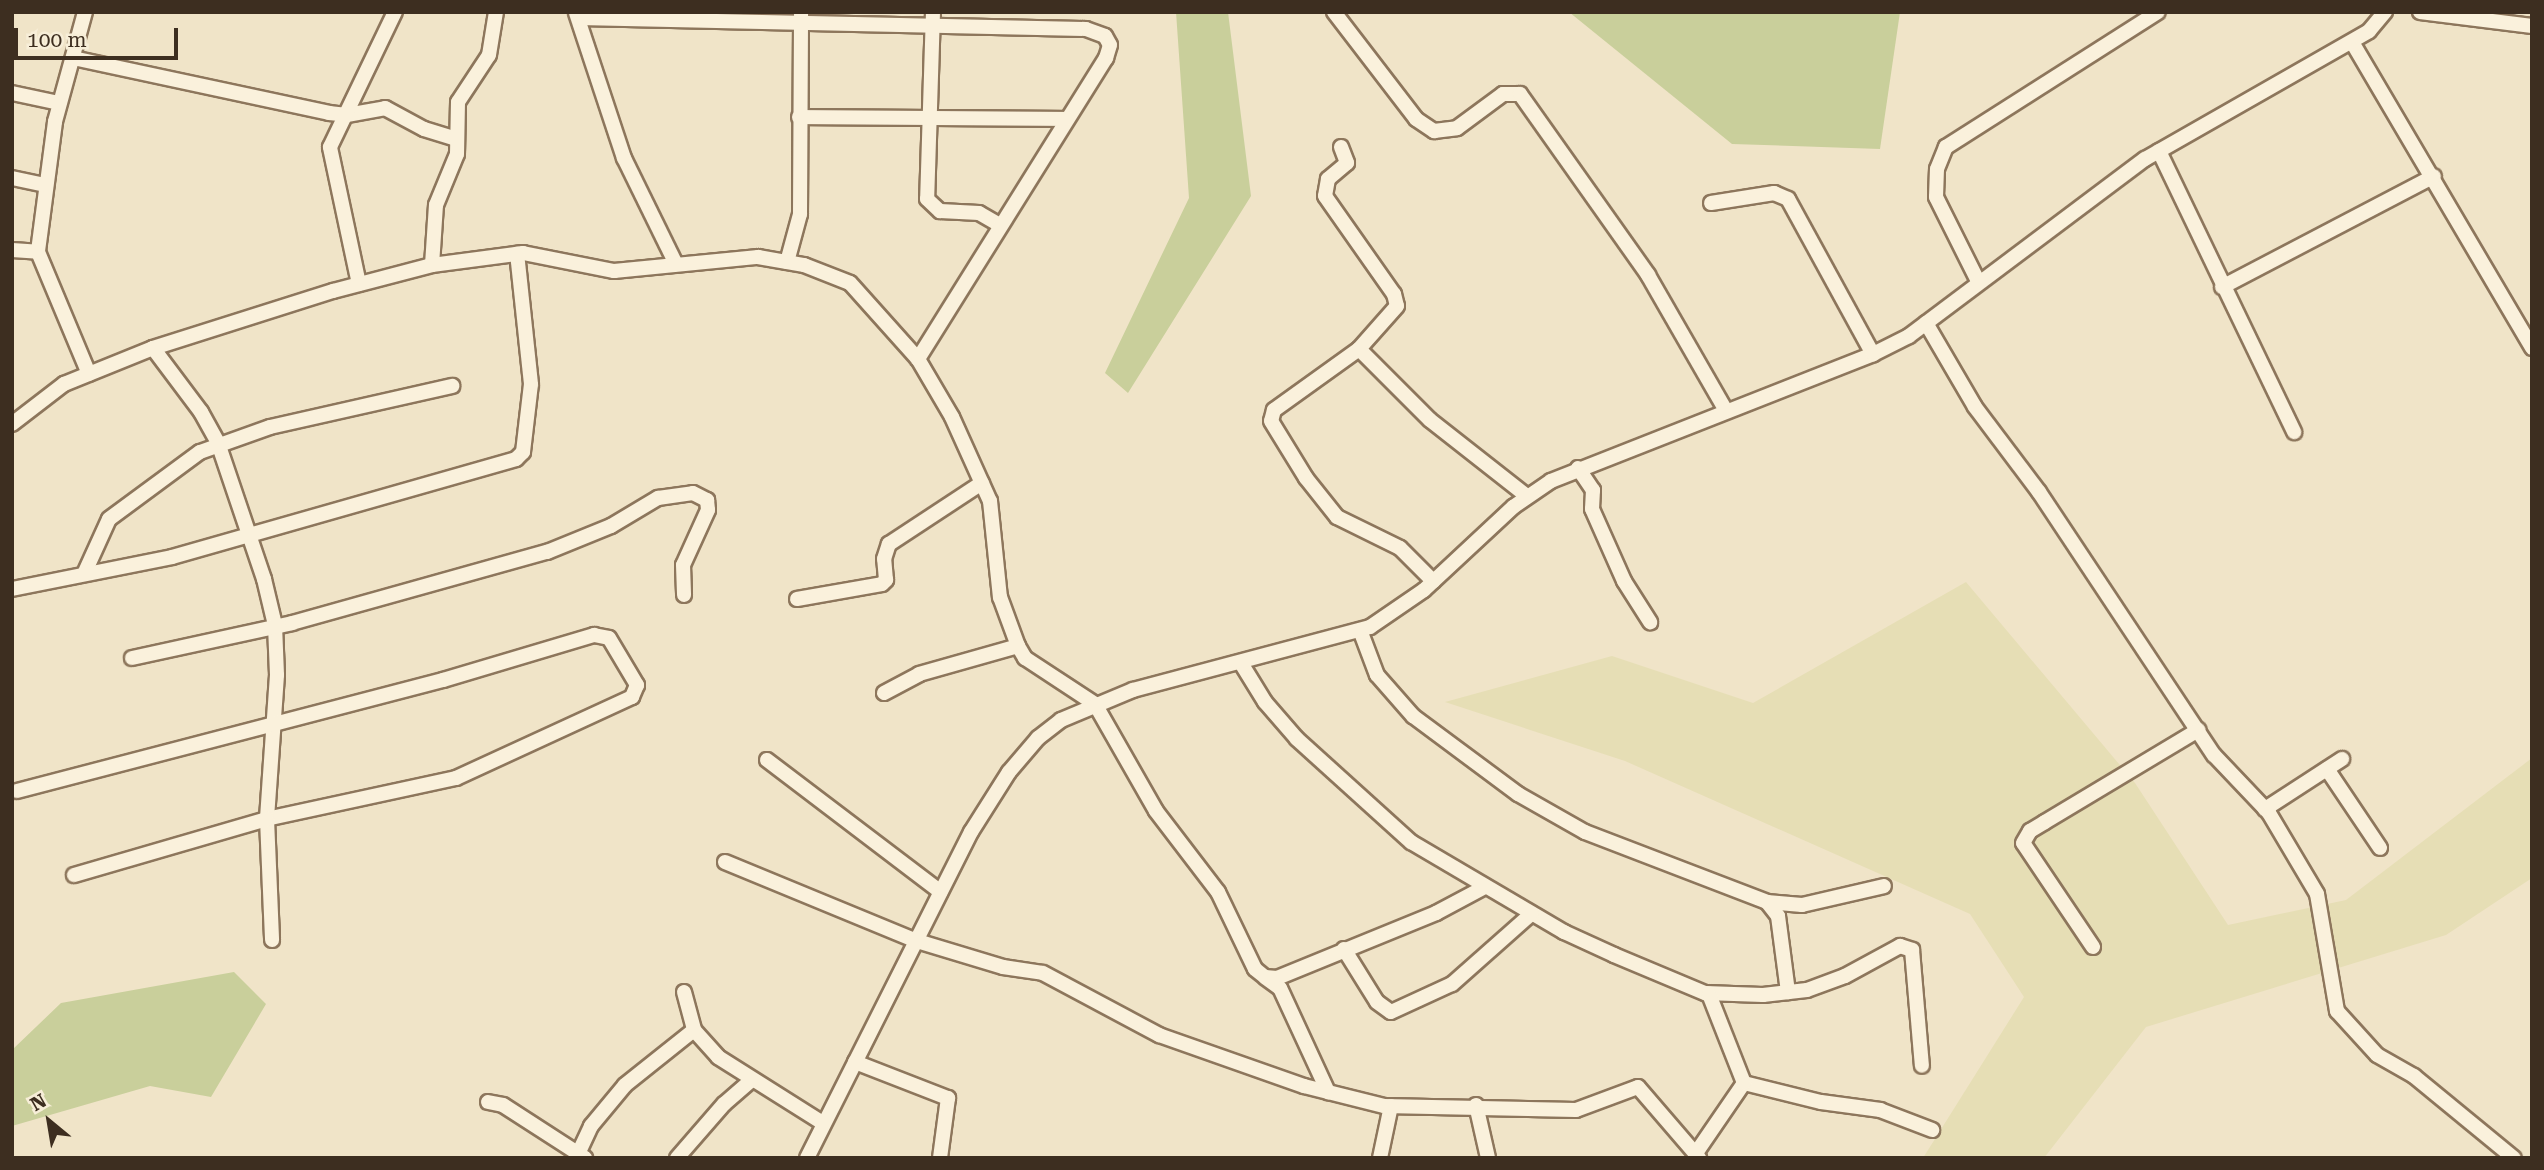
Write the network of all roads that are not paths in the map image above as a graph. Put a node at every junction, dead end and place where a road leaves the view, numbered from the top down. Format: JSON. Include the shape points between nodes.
{"nodes":[{"id":1,"x":85,"y":12,"type":"edge"},
{"id":2,"x":395,"y":12,"type":"edge"},
{"id":3,"x":496,"y":12,"type":"edge"},
{"id":4,"x":1334,"y":12,"type":"edge"},
{"id":5,"x":2158,"y":12,"type":"edge"},
{"id":6,"x":2385,"y":12,"type":"edge"},
{"id":7,"x":2420,"y":12,"type":"edge"},
{"id":8,"x":578,"y":15,"type":"edge"},
{"id":9,"x":801,"y":18,"type":"edge"},
{"id":10,"x":933,"y":19,"type":"edge"},
{"id":11,"x":2532,"y":26,"type":"edge"},
{"id":12,"x":2352,"y":41,"type":"junction"},
{"id":13,"x":73,"y":58,"type":"junction"},
{"id":14,"x":12,"y":93,"type":"edge"},
{"id":15,"x":59,"y":103,"type":"junction"},
{"id":16,"x":347,"y":115,"type":"junction"},
{"id":17,"x":799,"y":117,"type":"junction"},
{"id":18,"x":928,"y":117,"type":"junction"},
{"id":19,"x":1067,"y":119,"type":"junction"},
{"id":20,"x":456,"y":139,"type":"junction"},
{"id":21,"x":1341,"y":147,"type":"dead end"},
{"id":22,"x":2158,"y":151,"type":"junction"},
{"id":23,"x":2434,"y":176,"type":"junction"},
{"id":24,"x":12,"y":178,"type":"edge"},
{"id":25,"x":46,"y":185,"type":"junction"},
{"id":26,"x":1711,"y":203,"type":"dead end"},
{"id":27,"x":1000,"y":225,"type":"junction"},
{"id":28,"x":12,"y":250,"type":"edge"},
{"id":29,"x":38,"y":252,"type":"junction"},
{"id":30,"x":517,"y":254,"type":"junction"},
{"id":31,"x":787,"y":262,"type":"junction"},
{"id":32,"x":676,"y":264,"type":"junction"},
{"id":33,"x":432,"y":265,"type":"junction"},
{"id":34,"x":1978,"y":281,"type":"junction"},
{"id":35,"x":359,"y":284,"type":"junction"},
{"id":36,"x":2222,"y":287,"type":"junction"},
{"id":37,"x":1926,"y":323,"type":"junction"},
{"id":38,"x":153,"y":348,"type":"junction"},
{"id":39,"x":2532,"y":348,"type":"edge"},
{"id":40,"x":1359,"y":349,"type":"junction"},
{"id":41,"x":1873,"y":354,"type":"junction"},
{"id":42,"x":918,"y":359,"type":"junction"},
{"id":43,"x":89,"y":374,"type":"junction"},
{"id":44,"x":452,"y":386,"type":"dead end"},
{"id":45,"x":1725,"y":409,"type":"junction"},
{"id":46,"x":12,"y":424,"type":"edge"},
{"id":47,"x":2294,"y":432,"type":"dead end"},
{"id":48,"x":218,"y":443,"type":"junction"},
{"id":49,"x":1578,"y":468,"type":"junction"},
{"id":50,"x":982,"y":483,"type":"junction"},
{"id":51,"x":1527,"y":496,"type":"junction"},
{"id":52,"x":249,"y":534,"type":"junction"},
{"id":53,"x":85,"y":572,"type":"junction"},
{"id":54,"x":1433,"y":581,"type":"junction"},
{"id":55,"x":12,"y":589,"type":"edge"},
{"id":56,"x":684,"y":595,"type":"dead end"},
{"id":57,"x":797,"y":599,"type":"dead end"},
{"id":58,"x":1650,"y":622,"type":"dead end"},
{"id":59,"x":275,"y":625,"type":"junction"},
{"id":60,"x":1360,"y":630,"type":"junction"},
{"id":61,"x":1018,"y":646,"type":"junction"},
{"id":62,"x":132,"y":657,"type":"dead end"},
{"id":63,"x":1241,"y":663,"type":"junction"},
{"id":64,"x":884,"y":693,"type":"dead end"},
{"id":65,"x":1095,"y":704,"type":"junction"},
{"id":66,"x":274,"y":722,"type":"junction"},
{"id":67,"x":2198,"y":730,"type":"junction"},
{"id":68,"x":767,"y":760,"type":"dead end"},
{"id":69,"x":2342,"y":760,"type":"dead end"},
{"id":70,"x":2328,"y":769,"type":"junction"},
{"id":71,"x":17,"y":791,"type":"dead end"},
{"id":72,"x":2265,"y":809,"type":"junction"},
{"id":73,"x":267,"y":819,"type":"junction"},
{"id":74,"x":2380,"y":848,"type":"dead end"},
{"id":75,"x":725,"y":862,"type":"dead end"},
{"id":76,"x":75,"y":875,"type":"dead end"},
{"id":77,"x":1884,"y":886,"type":"dead end"},
{"id":78,"x":1485,"y":887,"type":"junction"},
{"id":79,"x":941,"y":892,"type":"junction"},
{"id":80,"x":1767,"y":902,"type":"junction"},
{"id":81,"x":1531,"y":914,"type":"junction"},
{"id":82,"x":272,"y":940,"type":"dead end"},
{"id":83,"x":917,"y":941,"type":"junction"},
{"id":84,"x":2093,"y":947,"type":"dead end"},
{"id":85,"x":1344,"y":949,"type":"junction"},
{"id":86,"x":1265,"y":977,"type":"junction"},
{"id":87,"x":684,"y":992,"type":"dead end"},
{"id":88,"x":1788,"y":992,"type":"junction"},
{"id":89,"x":1709,"y":994,"type":"junction"},
{"id":90,"x":694,"y":1030,"type":"junction"},
{"id":91,"x":855,"y":1062,"type":"junction"},
{"id":92,"x":1922,"y":1066,"type":"dead end"},
{"id":93,"x":752,"y":1080,"type":"junction"},
{"id":94,"x":1744,"y":1083,"type":"junction"},
{"id":95,"x":1328,"y":1092,"type":"junction"},
{"id":96,"x":488,"y":1102,"type":"dead end"},
{"id":97,"x":1476,"y":1105,"type":"junction"},
{"id":98,"x":1391,"y":1106,"type":"junction"},
{"id":99,"x":823,"y":1123,"type":"junction"},
{"id":100,"x":1931,"y":1130,"type":"dead end"},
{"id":101,"x":1698,"y":1155,"type":"edge"},
{"id":102,"x":582,"y":1156,"type":"edge"},
{"id":103,"x":677,"y":1158,"type":"edge"},
{"id":104,"x":807,"y":1158,"type":"edge"},
{"id":105,"x":940,"y":1158,"type":"edge"},
{"id":106,"x":1380,"y":1158,"type":"edge"},
{"id":107,"x":1489,"y":1158,"type":"edge"},
{"id":108,"x":2514,"y":1158,"type":"edge"}],
"edges":[{"from":1,"to":13,"type":"street"},
{"from":2,"to":16,"type":"street"},
{"from":3,"to":20,"type":"street","via":[[489,55],[458,102]]},
{"from":4,"to":45,"type":"street","via":[[1416,119],[1434,131],[1457,128],[1503,94],[1520,94],[1648,275]]},
{"from":5,"to":34,"type":"street","via":[[1946,147],[1937,169],[1936,197]]},
{"from":6,"to":12,"type":"street","via":[[2370,32]]},
{"from":7,"to":11,"type":"street"},
{"from":8,"to":9,"type":"street"},
{"from":8,"to":32,"type":"street","via":[[624,158]]},
{"from":9,"to":10,"type":"street"},
{"from":9,"to":17,"type":"street"},
{"from":10,"to":18,"type":"street"},
{"from":10,"to":19,"type":"street","via":[[1099,32],[1108,40],[1109,51]]},
{"from":12,"to":22,"type":"street"},
{"from":12,"to":23,"type":"street"},
{"from":13,"to":15,"type":"street"},
{"from":13,"to":16,"type":"street"},
{"from":14,"to":15,"type":"street"},
{"from":15,"to":25,"type":"street"},
{"from":16,"to":20,"type":"street","via":[[385,108]]},
{"from":16,"to":35,"type":"street","via":[[333,138],[330,161]]},
{"from":17,"to":18,"type":"street"},
{"from":17,"to":31,"type":"street","via":[[800,214]]},
{"from":18,"to":19,"type":"street"},
{"from":18,"to":27,"type":"street","via":[[930,204],[940,211],[979,212]]},
{"from":19,"to":27,"type":"street"},
{"from":20,"to":33,"type":"street","via":[[455,163],[436,205]]},
{"from":21,"to":40,"type":"street","via":[[1347,163],[1328,179],[1325,196],[1397,301],[1395,312]]},
{"from":22,"to":34,"type":"street"},
{"from":22,"to":36,"type":"street"},
{"from":23,"to":36,"type":"street"},
{"from":23,"to":39,"type":"street"},
{"from":24,"to":25,"type":"street"},
{"from":25,"to":29,"type":"street"},
{"from":26,"to":41,"type":"street","via":[[1774,193],[1788,199]]},
{"from":27,"to":42,"type":"street"},
{"from":28,"to":29,"type":"street"},
{"from":29,"to":43,"type":"street"},
{"from":30,"to":32,"type":"street","via":[[614,271]]},
{"from":30,"to":33,"type":"street"},
{"from":30,"to":52,"type":"street","via":[[531,384],[520,456]]},
{"from":31,"to":32,"type":"street","via":[[758,257]]},
{"from":31,"to":42,"type":"street","via":[[850,283]]},
{"from":33,"to":35,"type":"street"},
{"from":34,"to":37,"type":"street"},
{"from":35,"to":38,"type":"street"},
{"from":36,"to":47,"type":"street"},
{"from":37,"to":41,"type":"street"},
{"from":37,"to":67,"type":"street","via":[[1975,407],[2054,514]]},
{"from":38,"to":43,"type":"street"},
{"from":38,"to":48,"type":"street"},
{"from":40,"to":51,"type":"street","via":[[1417,409]]},
{"from":40,"to":54,"type":"street","via":[[1274,410],[1274,429],[1337,517],[1400,548]]},
{"from":41,"to":45,"type":"street"},
{"from":42,"to":50,"type":"street"},
{"from":43,"to":46,"type":"street","via":[[48,395]]},
{"from":44,"to":48,"type":"street"},
{"from":45,"to":49,"type":"street"},
{"from":48,"to":52,"type":"street"},
{"from":48,"to":53,"type":"street","via":[[122,506],[109,519]]},
{"from":49,"to":51,"type":"street"},
{"from":49,"to":58,"type":"street","via":[[1593,490],[1592,509],[1624,581]]},
{"from":50,"to":57,"type":"street","via":[[889,544],[882,584]]},
{"from":50,"to":61,"type":"street","via":[[990,501],[1000,597]]},
{"from":51,"to":54,"type":"street"},
{"from":52,"to":53,"type":"street","via":[[172,557]]},
{"from":52,"to":59,"type":"street"},
{"from":53,"to":55,"type":"street"},
{"from":54,"to":60,"type":"street","via":[[1388,616]]},
{"from":56,"to":59,"type":"street","via":[[683,565],[708,510],[707,500],[693,492],[658,498],[611,526],[547,552]]},
{"from":59,"to":62,"type":"street"},
{"from":59,"to":66,"type":"street"},
{"from":60,"to":63,"type":"street"},
{"from":60,"to":80,"type":"street","via":[[1377,675],[1413,716],[1518,794],[1643,857]]},
{"from":61,"to":64,"type":"street","via":[[919,674]]},
{"from":61,"to":65,"type":"street","via":[[1025,658]]},
{"from":63,"to":65,"type":"street"},
{"from":63,"to":78,"type":"street","via":[[1265,702],[1297,739],[1411,842]]},
{"from":65,"to":79,"type":"street","via":[[1038,737],[1009,772]]},
{"from":65,"to":86,"type":"street","via":[[1156,811],[1206,874],[1250,959]]},
{"from":66,"to":71,"type":"street"},
{"from":66,"to":73,"type":"street"},
{"from":66,"to":73,"type":"street","via":[[443,680],[594,635],[609,638],[638,689],[635,695],[586,720],[456,778]]},
{"from":67,"to":72,"type":"street","via":[[2214,755]]},
{"from":67,"to":84,"type":"street","via":[[2037,827],[2023,843]]},
{"from":68,"to":79,"type":"street"},
{"from":69,"to":70,"type":"street"},
{"from":70,"to":72,"type":"street"},
{"from":70,"to":74,"type":"street"},
{"from":72,"to":108,"type":"street","via":[[2317,894],[2337,1011],[2377,1055],[2414,1076]]},
{"from":73,"to":76,"type":"street"},
{"from":73,"to":82,"type":"street"},
{"from":75,"to":83,"type":"street"},
{"from":77,"to":80,"type":"street","via":[[1802,905]]},
{"from":78,"to":81,"type":"street"},
{"from":78,"to":85,"type":"street","via":[[1436,913]]},
{"from":79,"to":83,"type":"street"},
{"from":80,"to":88,"type":"street","via":[[1778,916]]},
{"from":81,"to":85,"type":"street","via":[[1452,984],[1391,1012],[1377,1002]]},
{"from":81,"to":89,"type":"street","via":[[1604,951]]},
{"from":83,"to":91,"type":"street"},
{"from":83,"to":95,"type":"street","via":[[1003,967],[1043,973],[1159,1035]]},
{"from":85,"to":86,"type":"street","via":[[1278,978]]},
{"from":86,"to":95,"type":"street","via":[[1280,988]]},
{"from":87,"to":90,"type":"street"},
{"from":88,"to":89,"type":"street"},
{"from":88,"to":92,"type":"street","via":[[1845,976],[1900,946],[1912,950]]},
{"from":89,"to":94,"type":"street"},
{"from":90,"to":93,"type":"street","via":[[718,1057]]},
{"from":90,"to":102,"type":"street","via":[[625,1085],[591,1126]]},
{"from":91,"to":99,"type":"street"},
{"from":91,"to":105,"type":"street","via":[[948,1098]]},
{"from":93,"to":99,"type":"street"},
{"from":93,"to":103,"type":"street","via":[[706,1122]]},
{"from":94,"to":100,"type":"street","via":[[1821,1102],[1880,1110]]},
{"from":94,"to":101,"type":"street"},
{"from":95,"to":98,"type":"street"},
{"from":96,"to":102,"type":"street","via":[[503,1105]]},
{"from":97,"to":98,"type":"street"},
{"from":97,"to":101,"type":"street","via":[[1576,1110],[1638,1087]]},
{"from":97,"to":107,"type":"street"},
{"from":98,"to":106,"type":"street"},
{"from":99,"to":104,"type":"street"}]}
